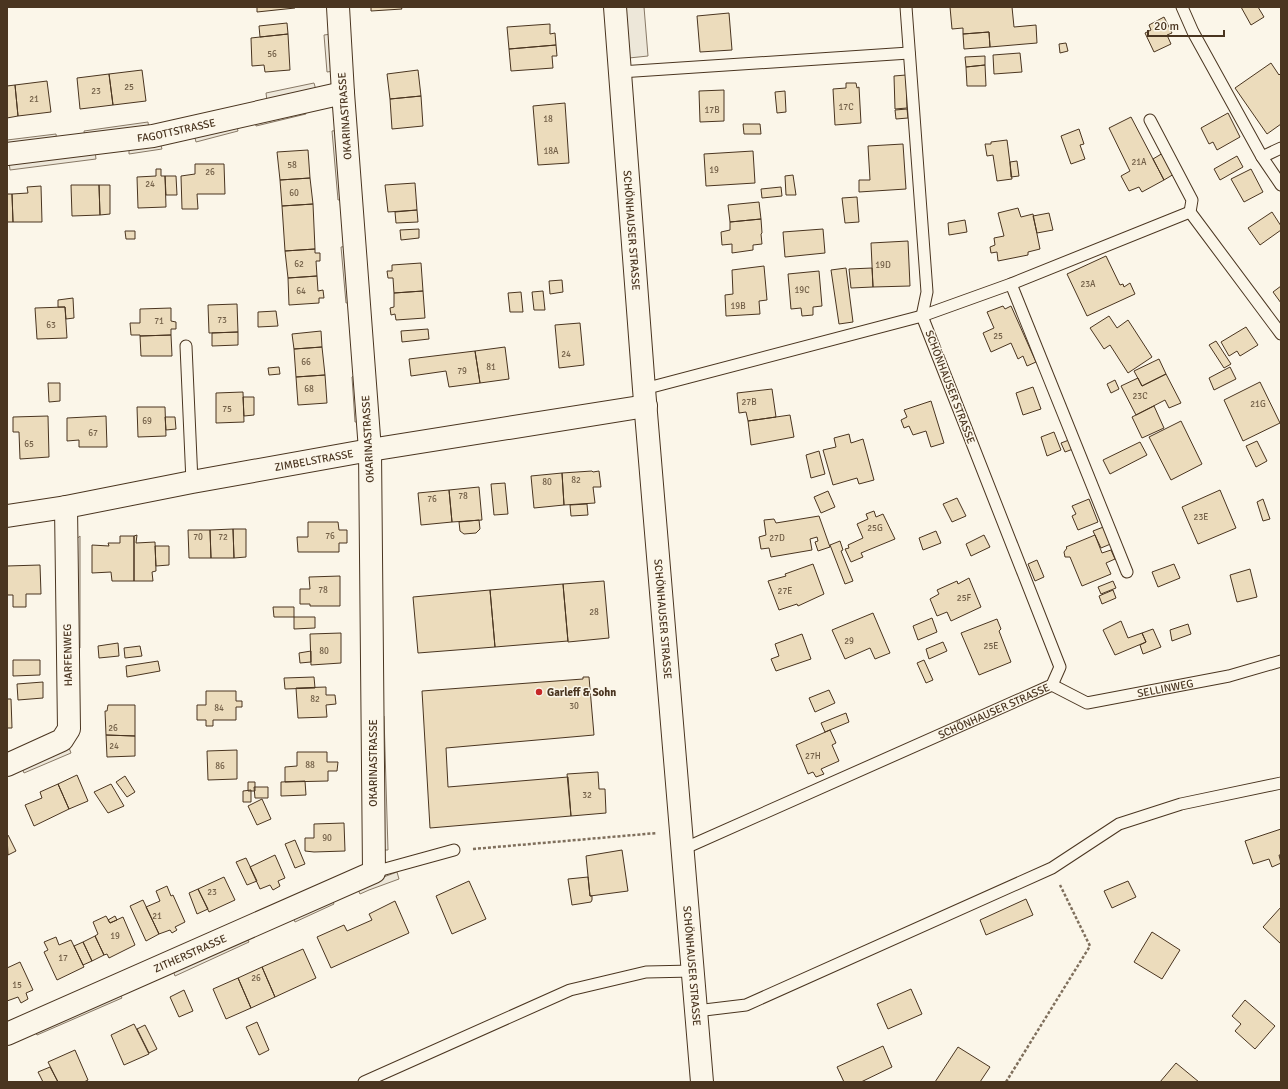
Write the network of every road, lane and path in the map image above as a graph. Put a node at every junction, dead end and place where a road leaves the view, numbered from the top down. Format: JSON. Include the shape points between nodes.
{"nodes":[{"id":1,"x":338,"y":7,"type":"edge"},
{"id":2,"x":614,"y":7,"type":"edge"},
{"id":3,"x":906,"y":7,"type":"edge"},
{"id":4,"x":1182,"y":7,"type":"edge"},
{"id":5,"x":909,"y":53,"type":"junction"},
{"id":6,"x":620,"y":72,"type":"junction"},
{"id":7,"x":343,"y":93,"type":"junction"},
{"id":8,"x":1150,"y":120,"type":"dead end"},
{"id":9,"x":1281,"y":148,"type":"edge"},
{"id":10,"x":7,"y":154,"type":"edge"},
{"id":11,"x":1262,"y":157,"type":"junction"},
{"id":12,"x":1281,"y":185,"type":"edge"},
{"id":13,"x":1190,"y":212,"type":"junction"},
{"id":14,"x":1011,"y":284,"type":"junction"},
{"id":15,"x":922,"y":316,"type":"junction"},
{"id":16,"x":1281,"y":334,"type":"edge"},
{"id":17,"x":186,"y":346,"type":"dead end"},
{"id":18,"x":645,"y":398,"type":"junction"},
{"id":19,"x":370,"y":450,"type":"junction"},
{"id":20,"x":192,"y":482,"type":"junction"},
{"id":21,"x":66,"y":507,"type":"junction"},
{"id":22,"x":7,"y":516,"type":"edge"},
{"id":23,"x":1127,"y":572,"type":"dead end"},
{"id":24,"x":1281,"y":661,"type":"edge"},
{"id":25,"x":1052,"y":685,"type":"junction"},
{"id":26,"x":7,"y":765,"type":"edge"},
{"id":27,"x":1281,"y":783,"type":"edge"},
{"id":28,"x":660,"y":833,"type":"dead end"},
{"id":29,"x":683,"y":849,"type":"junction"},
{"id":30,"x":454,"y":850,"type":"joint"},
{"id":31,"x":1052,"y":868,"type":"junction"},
{"id":32,"x":374,"y":872,"type":"junction"},
{"id":33,"x":693,"y":971,"type":"junction"},
{"id":34,"x":696,"y":1011,"type":"junction"},
{"id":35,"x":7,"y":1034,"type":"edge"},
{"id":36,"x":364,"y":1082,"type":"edge"},
{"id":37,"x":702,"y":1082,"type":"edge"},
{"id":38,"x":1006,"y":1082,"type":"edge"}],
"edges":[{"from":1,"to":7,"type":"street","name":"OKARINASTRASSE"},
{"from":2,"to":6,"type":"street","name":"SCHÖNHAUSER STRASSE"},
{"from":3,"to":5,"type":"lane","name":"SCHÖNHAUSER STRASSE"},
{"from":4,"to":11,"type":"lane","via":[[1193,32]]},
{"from":5,"to":6,"type":"lane"},
{"from":5,"to":15,"type":"lane","name":"SCHÖNHAUSER STRASSE","via":[[928,292]]},
{"from":6,"to":18,"type":"street","name":"SCHÖNHAUSER STRASSE"},
{"from":7,"to":10,"type":"street","name":"FAGOTTSTRASSE","via":[[154,136]]},
{"from":7,"to":19,"type":"street","name":"OKARINASTRASSE"},
{"from":8,"to":13,"type":"lane","via":[[1192,200]]},
{"from":9,"to":11,"type":"lane"},
{"from":11,"to":12,"type":"lane"},
{"from":13,"to":14,"type":"lane","name":"SCHÖNHAUSER STRASSE"},
{"from":13,"to":16,"type":"lane"},
{"from":14,"to":15,"type":"lane","name":"SCHÖNHAUSER STRASSE"},
{"from":14,"to":23,"type":"lane"},
{"from":15,"to":18,"type":"lane","name":"SCHÖNHAUSER STRASSE"},
{"from":15,"to":25,"type":"lane","name":"SCHÖNHAUSER STRASSE","via":[[1060,667]]},
{"from":17,"to":20,"type":"lane"},
{"from":18,"to":19,"type":"street","name":"ZIMBELSTRASSE"},
{"from":18,"to":29,"type":"street","name":"SCHÖNHAUSER STRASSE"},
{"from":19,"to":20,"type":"street","name":"ZIMBELSTRASSE"},
{"from":19,"to":32,"type":"street","name":"OKARINASTRASSE"},
{"from":20,"to":21,"type":"street","name":"ZIMBELSTRASSE"},
{"from":21,"to":22,"type":"street","name":"ZIMBELSTRASSE"},
{"from":21,"to":26,"type":"street","name":"HARFENWEG","via":[[69,729],[62,740]]},
{"from":24,"to":25,"type":"lane","name":"SELLINWEG","via":[[1228,676],[1087,703]]},
{"from":25,"to":29,"type":"lane","name":"SCHÖNHAUSER STRASSE"},
{"from":27,"to":31,"type":"lane","via":[[1181,804],[1119,824]]},
{"from":28,"to":30,"type":"path"},
{"from":29,"to":33,"type":"street","name":"SCHÖNHAUSER STRASSE"},
{"from":30,"to":32,"type":"lane"},
{"from":31,"to":34,"type":"lane","via":[[746,1005]]},
{"from":31,"to":38,"type":"path","via":[[1090,946]]},
{"from":32,"to":35,"type":"street","name":"ZITHERSTRASSE"},
{"from":33,"to":34,"type":"street","name":"SCHÖNHAUSER STRASSE"},
{"from":33,"to":36,"type":"lane","via":[[646,972],[570,990]]},
{"from":34,"to":37,"type":"street","name":"SCHÖNHAUSER STRASSE"}]}
